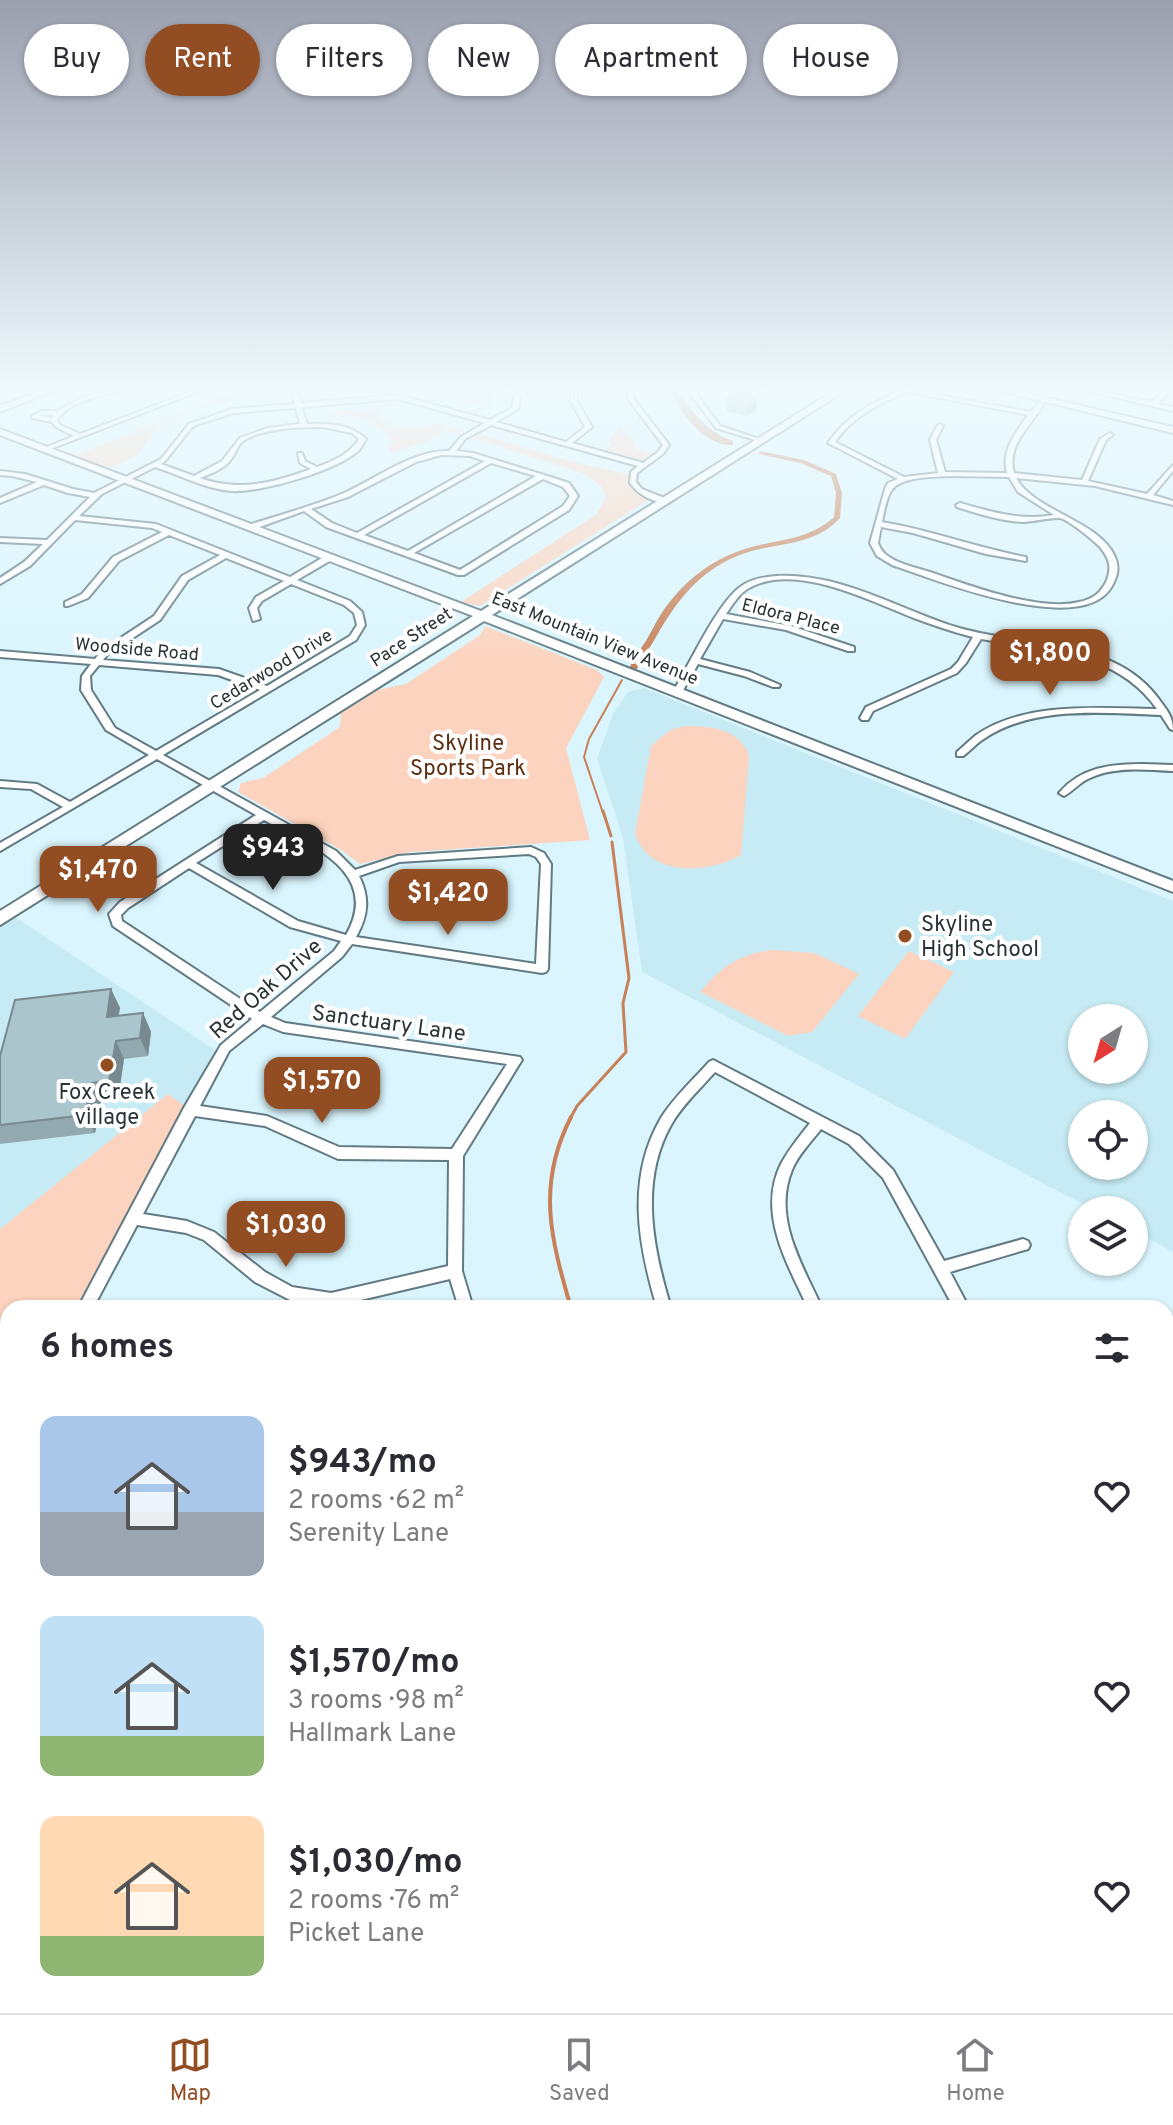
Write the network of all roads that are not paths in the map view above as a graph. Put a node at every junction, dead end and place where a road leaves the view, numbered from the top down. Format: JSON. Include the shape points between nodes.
{"nodes":[{"id":1,"x":42,"y":483,"type":"edge"},
{"id":2,"x":46,"y":483,"type":"edge"},
{"id":3,"x":117,"y":483,"type":"edge"},
{"id":4,"x":134,"y":483,"type":"edge"},
{"id":5,"x":210,"y":483,"type":"edge"},
{"id":6,"x":277,"y":483,"type":"edge"},
{"id":7,"x":372,"y":483,"type":"edge"},
{"id":8,"x":451,"y":483,"type":"edge"},
{"id":9,"x":530,"y":483,"type":"edge"},
{"id":10,"x":558,"y":483,"type":"edge"},
{"id":11,"x":633,"y":483,"type":"edge"},
{"id":12,"x":693,"y":483,"type":"edge"},
{"id":13,"x":895,"y":483,"type":"edge"},
{"id":14,"x":1017,"y":483,"type":"edge"},
{"id":15,"x":1088,"y":483,"type":"edge"},
{"id":16,"x":1160,"y":483,"type":"edge"},
{"id":17,"x":95,"y":495,"type":"junction"},
{"id":18,"x":1148,"y":497,"type":"junction"},
{"id":19,"x":0,"y":501,"type":"edge"},
{"id":20,"x":664,"y":501,"type":"junction"},
{"id":21,"x":1173,"y":503,"type":"edge"},
{"id":22,"x":960,"y":505,"type":"dead end"},
{"id":23,"x":306,"y":509,"type":"junction"},
{"id":24,"x":1061,"y":516,"type":"junction"},
{"id":25,"x":73,"y":518,"type":"junction"},
{"id":26,"x":879,"y":524,"type":"junction"},
{"id":27,"x":251,"y":527,"type":"junction"},
{"id":28,"x":169,"y":532,"type":"junction"},
{"id":29,"x":357,"y":536,"type":"junction"},
{"id":30,"x":0,"y":540,"type":"edge"},
{"id":31,"x":48,"y":542,"type":"junction"},
{"id":32,"x":864,"y":549,"type":"dead end"},
{"id":33,"x":876,"y":549,"type":"junction"},
{"id":34,"x":408,"y":554,"type":"junction"},
{"id":35,"x":226,"y":555,"type":"junction"},
{"id":36,"x":330,"y":557,"type":"junction"},
{"id":37,"x":1023,"y":559,"type":"dead end"},
{"id":38,"x":290,"y":580,"type":"junction"},
{"id":39,"x":0,"y":582,"type":"edge"},
{"id":40,"x":68,"y":604,"type":"dead end"},
{"id":41,"x":482,"y":615,"type":"junction"},
{"id":42,"x":722,"y":616,"type":"junction"},
{"id":43,"x":256,"y":619,"type":"dead end"},
{"id":44,"x":378,"y":619,"type":"dead end"},
{"id":45,"x":362,"y":621,"type":"junction"},
{"id":46,"x":978,"y":636,"type":"junction"},
{"id":47,"x":1034,"y":645,"type":"junction"},
{"id":48,"x":851,"y":649,"type":"dead end"},
{"id":49,"x":0,"y":654,"type":"edge"},
{"id":50,"x":1031,"y":659,"type":"dead end"},
{"id":51,"x":696,"y":661,"type":"junction"},
{"id":52,"x":96,"y":662,"type":"junction"},
{"id":53,"x":776,"y":685,"type":"dead end"},
{"id":54,"x":267,"y":689,"type":"junction"},
{"id":55,"x":678,"y":692,"type":"junction"},
{"id":56,"x":1164,"y":712,"type":"junction"},
{"id":57,"x":865,"y":718,"type":"dead end"},
{"id":58,"x":1173,"y":727,"type":"edge"},
{"id":59,"x":960,"y":754,"type":"dead end"},
{"id":60,"x":157,"y":756,"type":"junction"},
{"id":61,"x":1173,"y":768,"type":"edge"},
{"id":62,"x":0,"y":784,"type":"edge"},
{"id":63,"x":212,"y":786,"type":"junction"},
{"id":64,"x":1064,"y":793,"type":"dead end"},
{"id":65,"x":71,"y":807,"type":"junction"},
{"id":66,"x":264,"y":815,"type":"junction"},
{"id":67,"x":0,"y":848,"type":"edge"},
{"id":68,"x":189,"y":864,"type":"junction"},
{"id":69,"x":355,"y":874,"type":"junction"},
{"id":70,"x":1173,"y":887,"type":"edge"},
{"id":71,"x":0,"y":919,"type":"edge"},
{"id":72,"x":350,"y":940,"type":"junction"},
{"id":73,"x":259,"y":1017,"type":"junction"},
{"id":74,"x":190,"y":1110,"type":"junction"},
{"id":75,"x":819,"y":1121,"type":"junction"},
{"id":76,"x":456,"y":1155,"type":"junction"},
{"id":77,"x":133,"y":1218,"type":"junction"},
{"id":78,"x":1023,"y":1245,"type":"dead end"},
{"id":79,"x":943,"y":1268,"type":"junction"},
{"id":80,"x":455,"y":1271,"type":"junction"},
{"id":81,"x":89,"y":1300,"type":"edge"},
{"id":82,"x":464,"y":1300,"type":"edge"},
{"id":83,"x":662,"y":1300,"type":"edge"},
{"id":84,"x":811,"y":1300,"type":"edge"},
{"id":85,"x":958,"y":1300,"type":"edge"}],
"edges":[{"from":1,"to":19,"type":"street"},
{"from":2,"to":17,"type":"street"},
{"from":3,"to":17,"type":"street"},
{"from":4,"to":27,"type":"street","name":"East Mountain View Avenue"},
{"from":5,"to":6,"type":"street","via":[[249,489]]},
{"from":7,"to":23,"type":"street"},
{"from":8,"to":29,"type":"street"},
{"from":9,"to":34,"type":"street"},
{"from":10,"to":34,"type":"street","via":[[570,488],[571,503],[461,573]]},
{"from":11,"to":20,"type":"street"},
{"from":12,"to":20,"type":"street","name":"Pace Street"},
{"from":13,"to":26,"type":"street","via":[[887,489]]},
{"from":14,"to":24,"type":"street"},
{"from":15,"to":18,"type":"street"},
{"from":16,"to":18,"type":"street"},
{"from":17,"to":25,"type":"street"},
{"from":18,"to":21,"type":"street"},
{"from":20,"to":41,"type":"street","name":"Pace Street"},
{"from":22,"to":24,"type":"street","via":[[1015,521]]},
{"from":23,"to":27,"type":"street"},
{"from":23,"to":29,"type":"street"},
{"from":24,"to":33,"type":"street","via":[[1103,546],[1114,563],[1113,580],[1090,602],[1065,606],[990,594],[895,563]]},
{"from":25,"to":28,"type":"street","name":"Cedarwood Drive","via":[[148,524]]},
{"from":25,"to":31,"type":"street"},
{"from":26,"to":33,"type":"street"},
{"from":26,"to":37,"type":"street"},
{"from":27,"to":36,"type":"street","name":"East Mountain View Avenue"},
{"from":28,"to":35,"type":"street","name":"Cedarwood Drive"},
{"from":28,"to":40,"type":"street","via":[[116,559],[85,596]]},
{"from":29,"to":34,"type":"street"},
{"from":30,"to":31,"type":"street"},
{"from":31,"to":39,"type":"street"},
{"from":32,"to":33,"type":"street"},
{"from":35,"to":38,"type":"street","name":"Cedarwood Drive"},
{"from":35,"to":52,"type":"street","via":[[185,578],[157,618]]},
{"from":36,"to":38,"type":"street"},
{"from":36,"to":41,"type":"street","name":"East Mountain View Avenue"},
{"from":38,"to":43,"type":"street","via":[[257,601]]},
{"from":38,"to":45,"type":"street","name":"Cedarwood Drive","via":[[352,606]]},
{"from":41,"to":55,"type":"street","name":"East Mountain View Avenue"},
{"from":41,"to":63,"type":"street","name":"Pace Street"},
{"from":42,"to":46,"type":"street","via":[[746,586],[787,575]]},
{"from":42,"to":48,"type":"street","name":"Eldora Place","via":[[788,628]]},
{"from":42,"to":51,"type":"street"},
{"from":44,"to":45,"type":"street"},
{"from":45,"to":54,"type":"street","name":"Cedarwood Drive","via":[[351,640]]},
{"from":46,"to":47,"type":"street"},
{"from":46,"to":57,"type":"street","via":[[954,671],[869,709]]},
{"from":47,"to":50,"type":"street"},
{"from":47,"to":56,"type":"street","via":[[1079,653],[1118,668],[1145,686]]},
{"from":49,"to":52,"type":"street","name":"Woodside Road"},
{"from":51,"to":53,"type":"street"},
{"from":51,"to":55,"type":"street"},
{"from":52,"to":54,"type":"street","name":"Woodside Road","via":[[219,672]]},
{"from":52,"to":60,"type":"street","via":[[85,685],[106,725]]},
{"from":54,"to":60,"type":"street","name":"Cedarwood Drive"},
{"from":55,"to":70,"type":"street","name":"East Mountain View Avenue"},
{"from":56,"to":58,"type":"street"},
{"from":56,"to":59,"type":"street","via":[[1040,716],[972,741]]},
{"from":60,"to":63,"type":"street"},
{"from":60,"to":65,"type":"street","name":"Cedarwood Drive"},
{"from":61,"to":64,"type":"street","via":[[1095,770]]},
{"from":62,"to":65,"type":"street","via":[[33,786]]},
{"from":63,"to":66,"type":"street"},
{"from":63,"to":71,"type":"street","name":"Pace Street"},
{"from":65,"to":67,"type":"street","name":"Cedarwood Drive"},
{"from":66,"to":68,"type":"street"},
{"from":66,"to":69,"type":"street","via":[[332,853]]},
{"from":68,"to":72,"type":"street","via":[[294,924]]},
{"from":68,"to":73,"type":"street","name":"Sanctuary Lane","via":[[124,905],[115,914],[117,923]]},
{"from":69,"to":72,"type":"street","name":"Red Oak Drive","via":[[362,912]]},
{"from":69,"to":72,"type":"street","via":[[398,859],[531,850],[546,864],[544,950],[542,969]]},
{"from":72,"to":73,"type":"street","name":"Red Oak Drive"},
{"from":73,"to":74,"type":"street","name":"Red Oak Drive","via":[[225,1048]]},
{"from":73,"to":76,"type":"street","name":"Sanctuary Lane","via":[[283,1027],[516,1060]]},
{"from":74,"to":76,"type":"street","via":[[267,1121],[338,1153]]},
{"from":74,"to":77,"type":"street","name":"Red Oak Drive"},
{"from":75,"to":79,"type":"street","via":[[854,1140],[888,1174]]},
{"from":75,"to":83,"type":"street","via":[[713,1065],[666,1123],[652,1156],[644,1221]]},
{"from":75,"to":84,"type":"street","via":[[785,1171],[778,1202],[782,1236]]},
{"from":76,"to":80,"type":"street"},
{"from":77,"to":80,"type":"street","via":[[209,1236],[260,1277],[290,1293],[331,1300]]},
{"from":77,"to":81,"type":"street","name":"Red Oak Drive"},
{"from":78,"to":79,"type":"street"},
{"from":79,"to":85,"type":"street"},
{"from":80,"to":82,"type":"street"}]}
